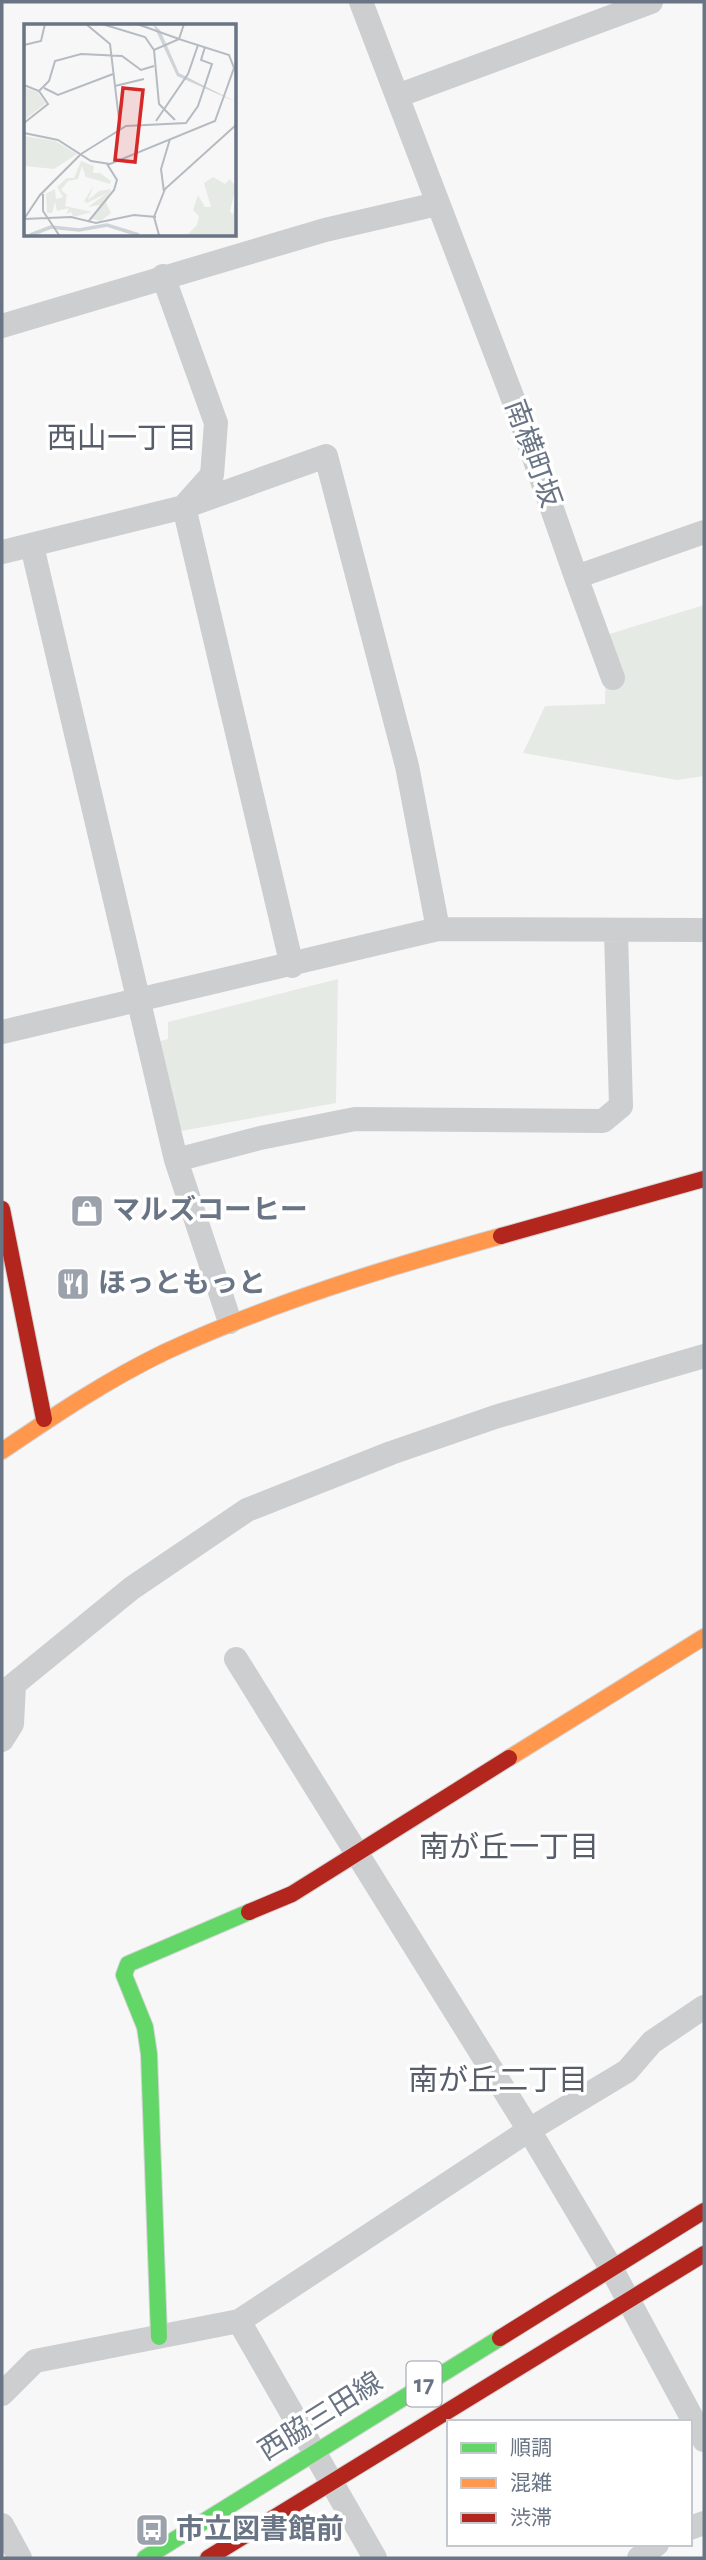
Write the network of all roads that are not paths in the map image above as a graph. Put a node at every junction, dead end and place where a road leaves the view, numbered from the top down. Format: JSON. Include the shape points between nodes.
{"nodes":[{"id":1,"x":361,"y":2,"type":"edge"},
{"id":2,"x":651,"y":2,"type":"edge"},
{"id":3,"x":397,"y":96,"type":"junction"},
{"id":4,"x":438,"y":204,"type":"junction"},
{"id":5,"x":163,"y":276,"type":"junction"},
{"id":6,"x":2,"y":326,"type":"edge"},
{"id":7,"x":184,"y":507,"type":"junction"},
{"id":8,"x":704,"y":532,"type":"edge"},
{"id":9,"x":32,"y":545,"type":"junction"},
{"id":10,"x":2,"y":552,"type":"edge"},
{"id":11,"x":576,"y":577,"type":"junction"},
{"id":12,"x":613,"y":678,"type":"dead end"},
{"id":13,"x":438,"y":929,"type":"junction"},
{"id":14,"x":704,"y":930,"type":"edge"},
{"id":15,"x":616,"y":932,"type":"junction"},
{"id":16,"x":292,"y":966,"type":"junction"},
{"id":17,"x":138,"y":1001,"type":"junction"},
{"id":18,"x":2,"y":1032,"type":"edge"},
{"id":19,"x":176,"y":1160,"type":"junction"},
{"id":20,"x":704,"y":1179,"type":"edge"},
{"id":21,"x":2,"y":1209,"type":"edge"},
{"id":22,"x":230,"y":1322,"type":"junction"},
{"id":23,"x":704,"y":1356,"type":"edge"},
{"id":24,"x":44,"y":1419,"type":"junction"},
{"id":25,"x":2,"y":1451,"type":"edge"},
{"id":26,"x":704,"y":1637,"type":"edge"},
{"id":27,"x":236,"y":1659,"type":"dead end"},
{"id":28,"x":8,"y":1690,"type":"edge"},
{"id":29,"x":2,"y":1740,"type":"edge"},
{"id":30,"x":355,"y":1854,"type":"junction"},
{"id":31,"x":704,"y":2007,"type":"edge"},
{"id":32,"x":529,"y":2130,"type":"junction"},
{"id":33,"x":704,"y":2211,"type":"edge"},
{"id":34,"x":704,"y":2254,"type":"edge"},
{"id":35,"x":611,"y":2268,"type":"junction"},
{"id":36,"x":628,"y":2301,"type":"junction"},
{"id":37,"x":239,"y":2320,"type":"junction"},
{"id":38,"x":159,"y":2337,"type":"junction"},
{"id":39,"x":2,"y":2394,"type":"edge"},
{"id":40,"x":704,"y":2440,"type":"edge"},
{"id":41,"x":314,"y":2452,"type":"junction"},
{"id":42,"x":331,"y":2481,"type":"junction"},
{"id":43,"x":2,"y":2525,"type":"edge"},
{"id":44,"x":654,"y":2546,"type":"edge"},
{"id":45,"x":20,"y":2558,"type":"edge"},
{"id":46,"x":145,"y":2558,"type":"edge"},
{"id":47,"x":208,"y":2558,"type":"edge"},
{"id":48,"x":375,"y":2558,"type":"edge"},
{"id":49,"x":639,"y":2558,"type":"edge"}],
"edges":[{"from":1,"to":3,"type":"street","name":"南横町坂"},
{"from":2,"to":3,"type":"street"},
{"from":3,"to":4,"type":"street","name":"南横町坂"},
{"from":4,"to":5,"type":"street"},
{"from":4,"to":11,"type":"street","name":"南横町坂"},
{"from":5,"to":6,"type":"street"},
{"from":5,"to":7,"type":"street","via":[[216,423],[212,475]]},
{"from":7,"to":9,"type":"street"},
{"from":7,"to":13,"type":"street","via":[[326,456],[407,766]]},
{"from":7,"to":16,"type":"street"},
{"from":8,"to":11,"type":"street"},
{"from":9,"to":10,"type":"street"},
{"from":9,"to":17,"type":"street"},
{"from":11,"to":12,"type":"street","name":"南横町坂"},
{"from":13,"to":15,"type":"street"},
{"from":13,"to":16,"type":"street"},
{"from":14,"to":15,"type":"street"},
{"from":15,"to":19,"type":"street","via":[[621,1106],[603,1121],[355,1119]]},
{"from":16,"to":17,"type":"street"},
{"from":17,"to":18,"type":"street"},
{"from":17,"to":19,"type":"street"},
{"from":19,"to":22,"type":"street"},
{"from":20,"to":22,"type":"street","via":[[338,1284]]},
{"from":21,"to":24,"type":"street"},
{"from":22,"to":24,"type":"street"},
{"from":23,"to":28,"type":"street","via":[[469,1426],[247,1510],[132,1588]]},
{"from":24,"to":25,"type":"street"},
{"from":26,"to":30,"type":"street"},
{"from":27,"to":30,"type":"street"},
{"from":28,"to":29,"type":"street","via":[[12,1724]]},
{"from":30,"to":32,"type":"street"},
{"from":30,"to":38,"type":"street","via":[[292,1894],[128,1965],[124,1975],[145,2026],[149,2054]]},
{"from":31,"to":32,"type":"street","via":[[652,2042],[627,2071]]},
{"from":32,"to":35,"type":"street"},
{"from":32,"to":37,"type":"street"},
{"from":33,"to":35,"type":"street","name":"西脇三田線","number":"17"},
{"from":34,"to":36,"type":"street","number":"17"},
{"from":35,"to":36,"type":"street"},
{"from":35,"to":41,"type":"street","name":"西脇三田線","number":"17"},
{"from":36,"to":40,"type":"street"},
{"from":36,"to":42,"type":"street","number":"17"},
{"from":37,"to":38,"type":"street"},
{"from":37,"to":41,"type":"street"},
{"from":38,"to":39,"type":"street","via":[[35,2361]]},
{"from":41,"to":42,"type":"street"},
{"from":41,"to":46,"type":"street","name":"西脇三田線","number":"17"},
{"from":42,"to":47,"type":"street","number":"17"},
{"from":42,"to":48,"type":"street"},
{"from":43,"to":45,"type":"street"},
{"from":44,"to":49,"type":"street"}]}
